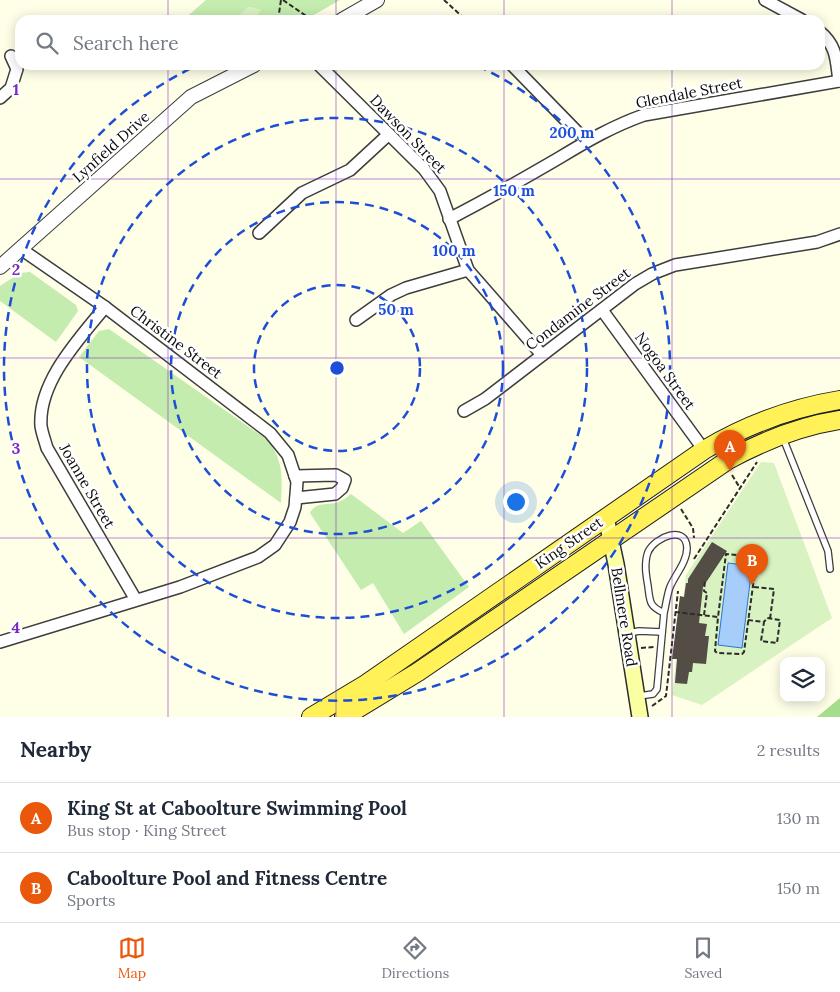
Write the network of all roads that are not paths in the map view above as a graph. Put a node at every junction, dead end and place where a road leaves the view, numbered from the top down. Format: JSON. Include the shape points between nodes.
{"nodes":[{"id":1,"x":378,"y":0,"type":"edge"},
{"id":2,"x":765,"y":0,"type":"edge"},
{"id":3,"x":351,"y":15,"type":"edge"},
{"id":4,"x":793,"y":15,"type":"edge"},
{"id":5,"x":825,"y":36,"type":"edge"},
{"id":6,"x":11,"y":56,"type":"dead end"},
{"id":7,"x":15,"y":65,"type":"edge"},
{"id":8,"x":17,"y":70,"type":"edge"},
{"id":9,"x":244,"y":70,"type":"edge"},
{"id":10,"x":324,"y":70,"type":"edge"},
{"id":11,"x":517,"y":70,"type":"edge"},
{"id":12,"x":840,"y":81,"type":"edge"},
{"id":13,"x":0,"y":98,"type":"edge"},
{"id":14,"x":389,"y":134,"type":"junction"},
{"id":15,"x":586,"y":141,"type":"junction"},
{"id":16,"x":449,"y":219,"type":"junction"},
{"id":17,"x":259,"y":233,"type":"dead end"},
{"id":18,"x":840,"y":234,"type":"edge"},
{"id":19,"x":21,"y":248,"type":"junction"},
{"id":20,"x":0,"y":267,"type":"edge"},
{"id":21,"x":468,"y":270,"type":"junction"},
{"id":22,"x":105,"y":307,"type":"junction"},
{"id":23,"x":602,"y":310,"type":"junction"},
{"id":24,"x":356,"y":320,"type":"dead end"},
{"id":25,"x":542,"y":355,"type":"junction"},
{"id":26,"x":840,"y":400,"type":"edge"},
{"id":27,"x":464,"y":411,"type":"dead end"},
{"id":28,"x":840,"y":420,"type":"edge"},
{"id":29,"x":783,"y":435,"type":"junction"},
{"id":30,"x":704,"y":450,"type":"junction"},
{"id":31,"x":295,"y":476,"type":"junction"},
{"id":32,"x":296,"y":498,"type":"junction"},
{"id":33,"x":606,"y":517,"type":"junction"},
{"id":34,"x":611,"y":539,"type":"junction"},
{"id":35,"x":830,"y":569,"type":"dead end"},
{"id":36,"x":136,"y":600,"type":"junction"},
{"id":37,"x":664,"y":613,"type":"junction"},
{"id":38,"x":662,"y":632,"type":"junction"},
{"id":39,"x":627,"y":633,"type":"junction"},
{"id":40,"x":0,"y":642,"type":"edge"},
{"id":41,"x":637,"y":696,"type":"junction"},
{"id":42,"x":311,"y":717,"type":"edge"},
{"id":43,"x":344,"y":717,"type":"edge"},
{"id":44,"x":640,"y":717,"type":"edge"}],
"edges":[{"from":1,"to":3,"type":"street"},
{"from":2,"to":4,"type":"street"},
{"from":5,"to":12,"type":"street","via":[[835,50]]},
{"from":6,"to":7,"type":"street"},
{"from":8,"to":13,"type":"street","via":[[11,88]]},
{"from":9,"to":19,"type":"street","name":"Lynfield Drive","via":[[191,97]]},
{"from":10,"to":14,"type":"street","name":"Dawson Street"},
{"from":11,"to":15,"type":"street"},
{"from":12,"to":15,"type":"street","name":"Glendale Street","via":[[644,115]]},
{"from":14,"to":16,"type":"street","name":"Dawson Street","via":[[433,180]]},
{"from":14,"to":17,"type":"street","via":[[350,170],[302,193]]},
{"from":15,"to":16,"type":"street","name":"Glendale Street"},
{"from":16,"to":21,"type":"street","name":"Dawson Street"},
{"from":18,"to":23,"type":"street","name":"Condamine Street","via":[[817,242],[675,265],[635,284]]},
{"from":19,"to":20,"type":"street","name":"Lynfield Drive"},
{"from":19,"to":22,"type":"street","name":"Christine Street"},
{"from":21,"to":24,"type":"street","via":[[406,288],[376,304]]},
{"from":21,"to":25,"type":"street","name":"Dawson Street"},
{"from":22,"to":31,"type":"street","name":"Christine Street","via":[[270,433],[288,455]]},
{"from":22,"to":36,"type":"street","name":"Joanne Street","via":[[61,361],[44,399],[41,426],[47,448]]},
{"from":23,"to":25,"type":"street","name":"Condamine Street"},
{"from":23,"to":30,"type":"street","name":"Nogoa Street"},
{"from":25,"to":27,"type":"street","name":"Condamine Street"},
{"from":26,"to":30,"type":"main road","name":"King Street","via":[[759,422]]},
{"from":28,"to":29,"type":"main road","name":"King Street"},
{"from":29,"to":34,"type":"main road","name":"King Street","via":[[728,460]]},
{"from":29,"to":35,"type":"lane","via":[[828,551]]},
{"from":30,"to":33,"type":"main road","name":"King Street"},
{"from":31,"to":32,"type":"street","name":"Christine Street"},
{"from":31,"to":32,"type":"street","via":[[336,475],[344,480],[342,488],[335,494]]},
{"from":32,"to":36,"type":"street","name":"Christine Street","via":[[290,522],[275,544],[258,556]]},
{"from":33,"to":34,"type":"main road","name":"Bellmere Road"},
{"from":33,"to":42,"type":"main road","name":"King Street","via":[[366,684]]},
{"from":34,"to":39,"type":"main road","name":"Bellmere Road"},
{"from":34,"to":43,"type":"main road","name":"King Street","via":[[418,672]]},
{"from":36,"to":40,"type":"street","name":"Christine Street"},
{"from":37,"to":37,"type":"lane","via":[[650,602],[646,561],[657,540],[670,535],[683,538],[686,556],[670,588]]},
{"from":37,"to":38,"type":"lane"},
{"from":38,"to":39,"type":"lane"},
{"from":38,"to":41,"type":"lane","via":[[657,690],[653,694]]},
{"from":39,"to":41,"type":"main road","name":"Bellmere Road"},
{"from":41,"to":44,"type":"main road","name":"Bellmere Road"}]}
